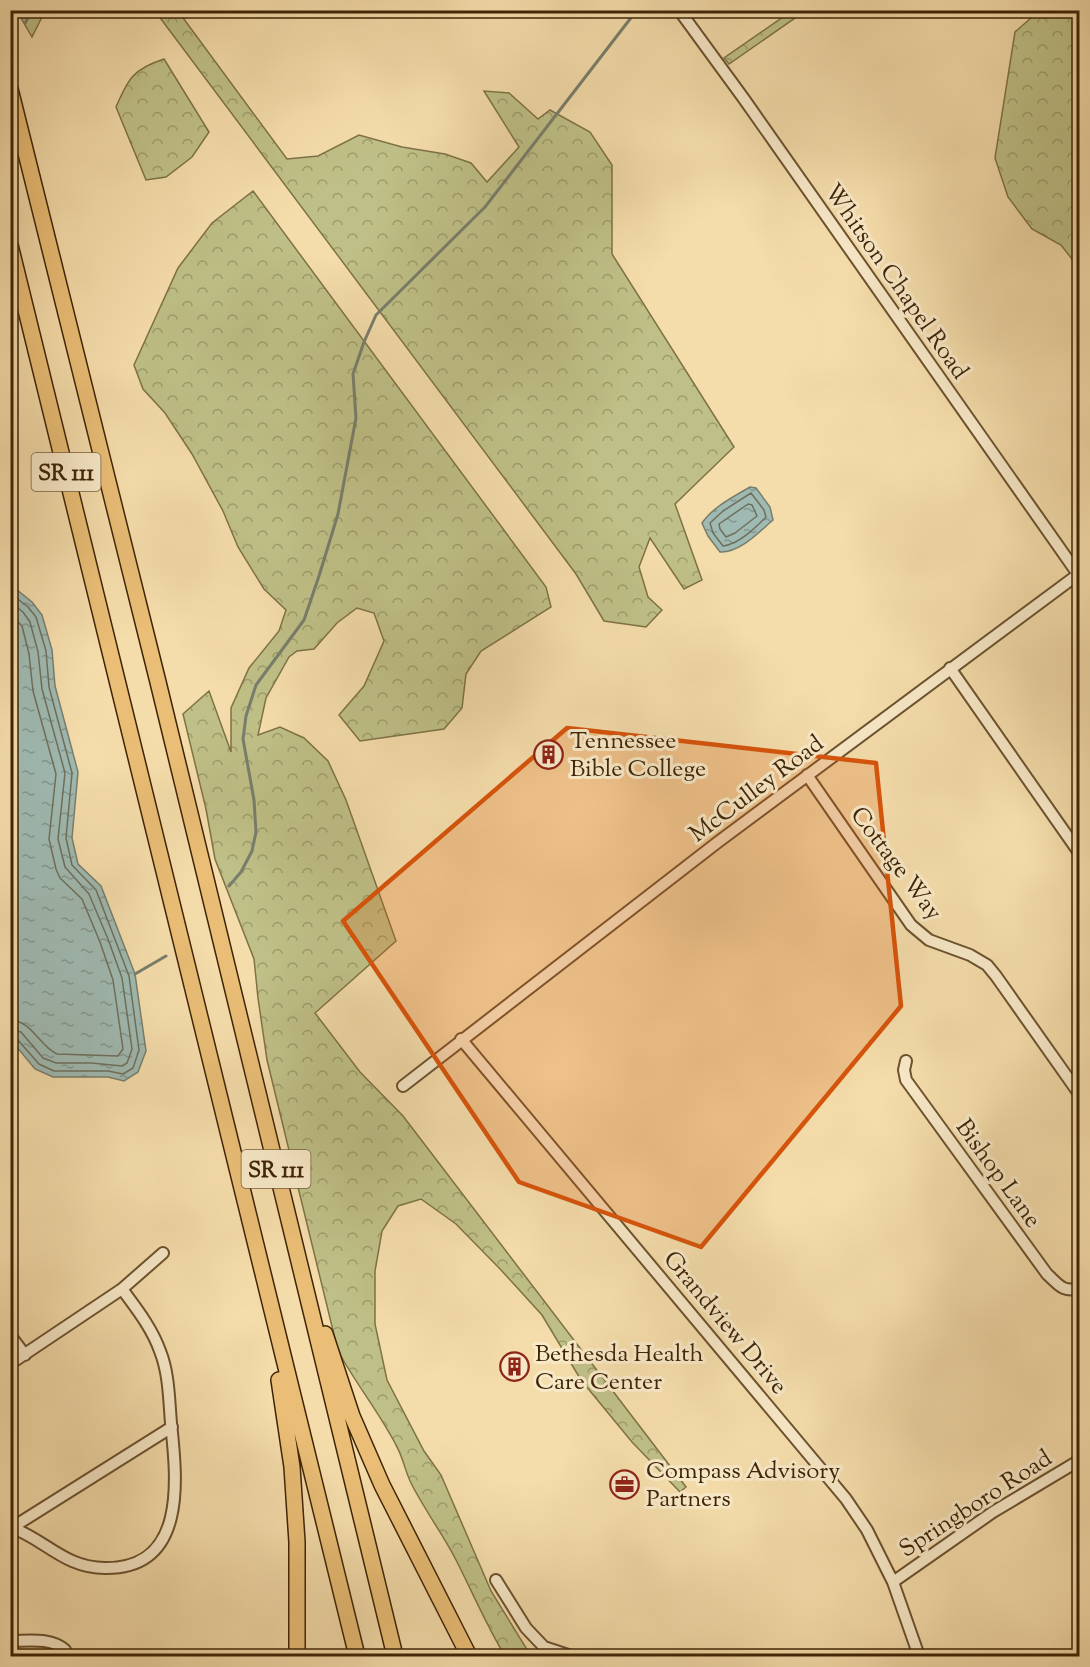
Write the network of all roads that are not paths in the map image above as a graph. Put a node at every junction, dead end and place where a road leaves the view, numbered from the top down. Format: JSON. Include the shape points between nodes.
{"nodes":[{"id":1,"x":679,"y":10,"type":"edge"},
{"id":2,"x":10,"y":90,"type":"edge"},
{"id":3,"x":10,"y":245,"type":"edge"},
{"id":4,"x":1079,"y":575,"type":"edge"},
{"id":5,"x":950,"y":669,"type":"junction"},
{"id":6,"x":807,"y":776,"type":"junction"},
{"id":7,"x":1080,"y":854,"type":"edge"},
{"id":8,"x":461,"y":1040,"type":"junction"},
{"id":9,"x":906,"y":1061,"type":"dead end"},
{"id":10,"x":402,"y":1086,"type":"dead end"},
{"id":11,"x":1080,"y":1095,"type":"edge"},
{"id":12,"x":292,"y":1238,"type":"junction"},
{"id":13,"x":163,"y":1253,"type":"dead end"},
{"id":14,"x":122,"y":1288,"type":"junction"},
{"id":15,"x":266,"y":1288,"type":"junction"},
{"id":16,"x":1080,"y":1288,"type":"edge"},
{"id":17,"x":10,"y":1335,"type":"edge"},
{"id":18,"x":24,"y":1354,"type":"junction"},
{"id":19,"x":10,"y":1364,"type":"edge"},
{"id":20,"x":172,"y":1427,"type":"junction"},
{"id":21,"x":1080,"y":1460,"type":"edge"},
{"id":22,"x":12,"y":1527,"type":"edge"},
{"id":23,"x":496,"y":1580,"type":"dead end"},
{"id":24,"x":893,"y":1582,"type":"junction"},
{"id":25,"x":10,"y":1641,"type":"edge"},
{"id":26,"x":65,"y":1650,"type":"dead end"},
{"id":27,"x":297,"y":1656,"type":"edge"},
{"id":28,"x":357,"y":1656,"type":"edge"},
{"id":29,"x":395,"y":1656,"type":"edge"},
{"id":30,"x":469,"y":1656,"type":"edge"},
{"id":31,"x":571,"y":1656,"type":"edge"},
{"id":32,"x":919,"y":1656,"type":"edge"}],
"edges":[{"from":1,"to":4,"type":"street","name":"Whitson Chapel Road"},
{"from":2,"to":12,"type":"highway","number":"SR 111"},
{"from":3,"to":15,"type":"highway","number":"SR 111"},
{"from":4,"to":5,"type":"street","name":"McCulley Road"},
{"from":5,"to":6,"type":"street","name":"McCulley Road"},
{"from":5,"to":7,"type":"street"},
{"from":6,"to":8,"type":"street","name":"McCulley Road"},
{"from":6,"to":11,"type":"street","name":"Cottage Way","via":[[911,925],[929,940],[987,965]]},
{"from":8,"to":10,"type":"street","name":"McCulley Road"},
{"from":8,"to":24,"type":"street","name":"Grandview Drive","via":[[846,1499]]},
{"from":9,"to":16,"type":"street","name":"Bishop Lane","via":[[906,1080],[1047,1274],[1068,1291]]},
{"from":12,"to":29,"type":"highway","number":"SR 111"},
{"from":12,"to":30,"type":"highway","via":[[352,1416],[382,1485]]},
{"from":13,"to":14,"type":"street"},
{"from":14,"to":18,"type":"street"},
{"from":14,"to":20,"type":"street","via":[[161,1352]]},
{"from":15,"to":27,"type":"highway","via":[[291,1467],[297,1542]]},
{"from":15,"to":28,"type":"highway","number":"SR 111"},
{"from":17,"to":18,"type":"street"},
{"from":18,"to":19,"type":"street"},
{"from":20,"to":22,"type":"street"},
{"from":20,"to":22,"type":"street","via":[[175,1503],[168,1530],[145,1559],[132,1566],[106,1569],[82,1566]]},
{"from":21,"to":24,"type":"street","name":"Springboro Road","via":[[993,1512]]},
{"from":23,"to":31,"type":"street","via":[[526,1628],[544,1647]]},
{"from":24,"to":32,"type":"street","name":"Grandview Drive"},
{"from":25,"to":26,"type":"street","via":[[46,1641]]}]}
